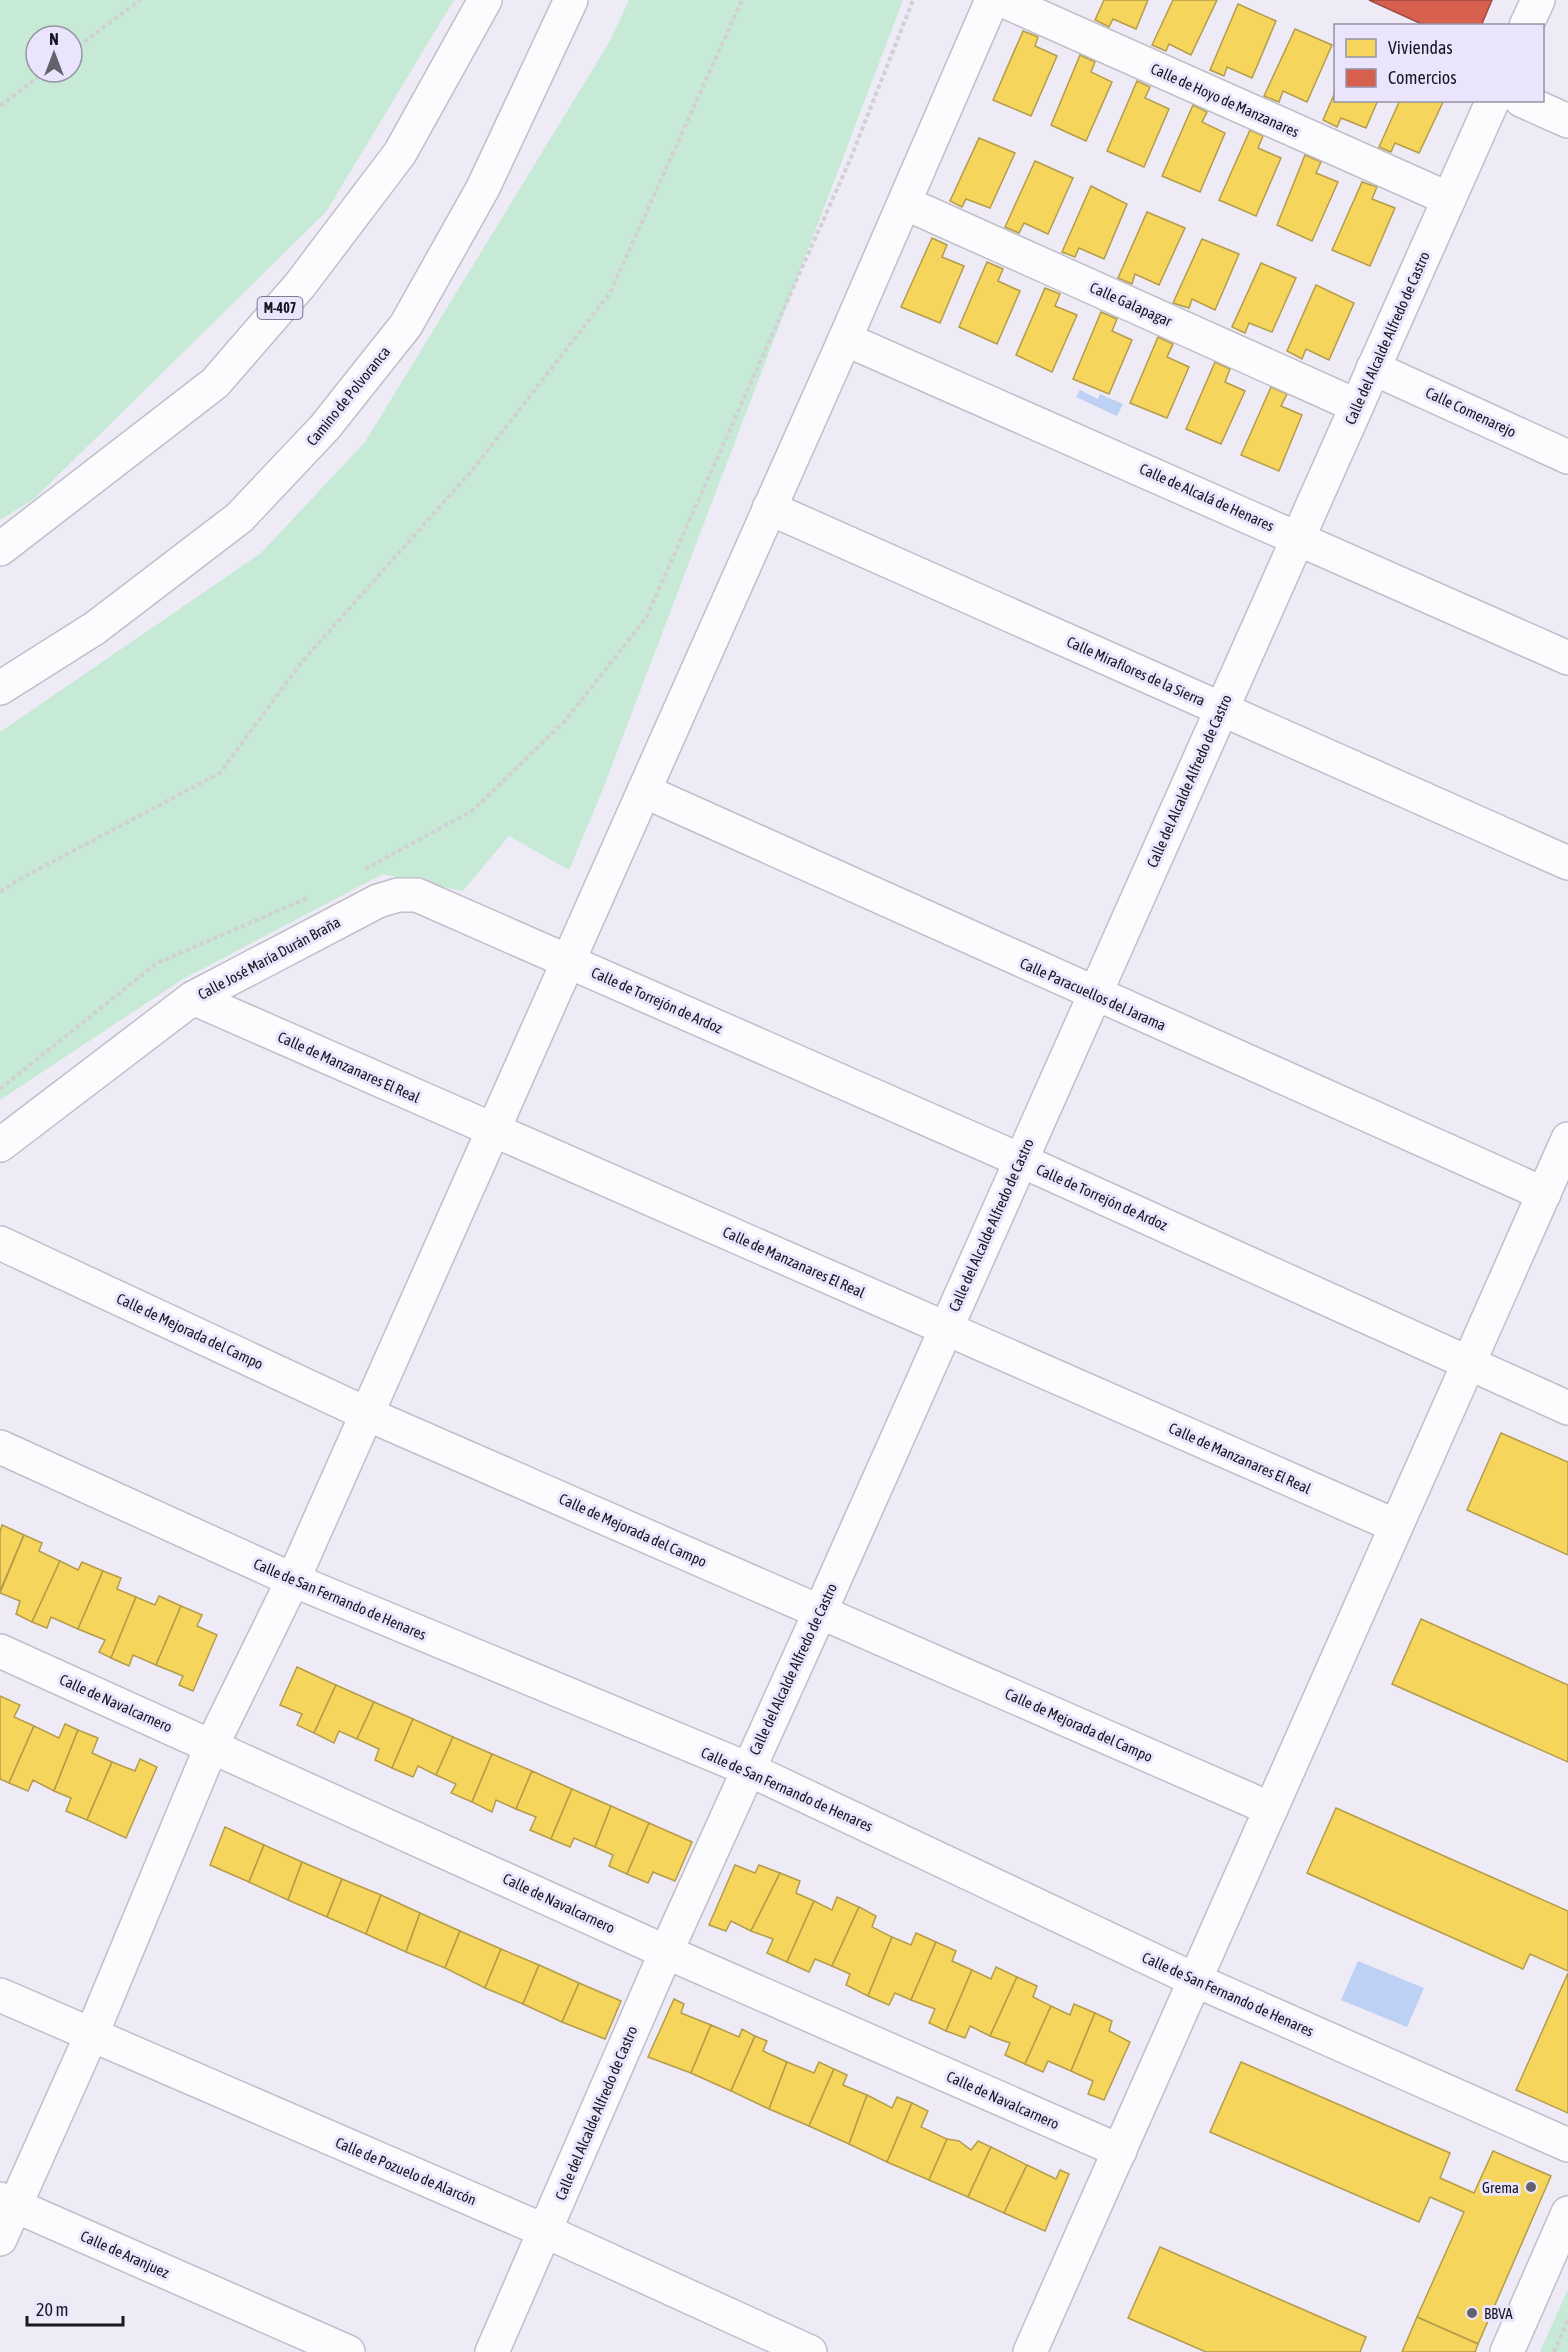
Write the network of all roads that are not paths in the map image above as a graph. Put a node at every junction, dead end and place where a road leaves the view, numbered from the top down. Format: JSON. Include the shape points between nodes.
{"nodes":[{"id":1,"x":485,"y":0,"type":"edge"},
{"id":2,"x":571,"y":0,"type":"edge"},
{"id":3,"x":992,"y":0,"type":"edge"},
{"id":4,"x":1002,"y":0,"type":"edge"},
{"id":5,"x":1538,"y":0,"type":"edge"},
{"id":6,"x":1527,"y":24,"type":"edge"},
{"id":7,"x":1492,"y":102,"type":"edge"},
{"id":8,"x":1525,"y":102,"type":"edge"},
{"id":9,"x":1568,"y":121,"type":"edge"},
{"id":10,"x":1449,"y":199,"type":"junction"},
{"id":11,"x":905,"y":203,"type":"junction"},
{"id":12,"x":845,"y":339,"type":"junction"},
{"id":13,"x":1373,"y":368,"type":"junction"},
{"id":14,"x":1357,"y":406,"type":"junction"},
{"id":15,"x":1568,"y":457,"type":"edge"},
{"id":16,"x":769,"y":508,"type":"junction"},
{"id":17,"x":1298,"y":537,"type":"junction"},
{"id":18,"x":0,"y":549,"type":"edge"},
{"id":19,"x":1568,"y":658,"type":"edge"},
{"id":20,"x":0,"y":688,"type":"edge"},
{"id":21,"x":1221,"y":709,"type":"junction"},
{"id":22,"x":644,"y":791,"type":"junction"},
{"id":23,"x":1568,"y":863,"type":"edge"},
{"id":24,"x":568,"y":960,"type":"junction"},
{"id":25,"x":1093,"y":995,"type":"junction"},
{"id":26,"x":193,"y":998,"type":"junction"},
{"id":27,"x":493,"y":1130,"type":"junction"},
{"id":28,"x":1568,"y":1139,"type":"edge"},
{"id":29,"x":0,"y":1145,"type":"edge"},
{"id":30,"x":1020,"y":1160,"type":"junction"},
{"id":31,"x":1544,"y":1194,"type":"junction"},
{"id":32,"x":0,"y":1243,"type":"edge"},
{"id":33,"x":945,"y":1328,"type":"junction"},
{"id":34,"x":1468,"y":1364,"type":"junction"},
{"id":35,"x":1568,"y":1408,"type":"edge"},
{"id":36,"x":367,"y":1414,"type":"junction"},
{"id":37,"x":0,"y":1447,"type":"edge"},
{"id":38,"x":1396,"y":1526,"type":"junction"},
{"id":39,"x":293,"y":1580,"type":"junction"},
{"id":40,"x":820,"y":1612,"type":"junction"},
{"id":41,"x":0,"y":1651,"type":"edge"},
{"id":42,"x":212,"y":1745,"type":"junction"},
{"id":43,"x":748,"y":1769,"type":"junction"},
{"id":44,"x":1271,"y":1809,"type":"junction"},
{"id":45,"x":666,"y":1952,"type":"junction"},
{"id":46,"x":1195,"y":1980,"type":"junction"},
{"id":47,"x":0,"y":1995,"type":"edge"},
{"id":48,"x":91,"y":2036,"type":"junction"},
{"id":49,"x":1568,"y":2145,"type":"edge"},
{"id":50,"x":1120,"y":2151,"type":"junction"},
{"id":51,"x":8,"y":2203,"type":"edge"},
{"id":52,"x":1568,"y":2213,"type":"edge"},
{"id":53,"x":545,"y":2231,"type":"junction"},
{"id":54,"x":0,"y":2239,"type":"edge"},
{"id":55,"x":348,"y":2352,"type":"edge"},
{"id":56,"x":492,"y":2352,"type":"edge"},
{"id":57,"x":810,"y":2352,"type":"edge"},
{"id":58,"x":1030,"y":2352,"type":"edge"},
{"id":59,"x":1507,"y":2352,"type":"edge"}],
"edges":[{"from":1,"to":18,"type":"main road","number":"M-407","via":[[400,153],[300,285],[214,383]]},
{"from":2,"to":20,"type":"main road","name":"Camino de Polvoranca","via":[[483,188],[406,325],[325,427],[239,518],[95,628]]},
{"from":3,"to":11,"type":"main road"},
{"from":4,"to":10,"type":"main road","name":"Calle de Hoyo de Manzanares"},
{"from":5,"to":6,"type":"main road"},
{"from":7,"to":10,"type":"main road","name":"Calle del Alcalde Alfredo de Castro"},
{"from":8,"to":9,"type":"main road"},
{"from":10,"to":13,"type":"main road","name":"Calle del Alcalde Alfredo de Castro"},
{"from":11,"to":12,"type":"main road"},
{"from":11,"to":14,"type":"main road","name":"Calle Galapagar"},
{"from":12,"to":16,"type":"main road"},
{"from":12,"to":17,"type":"main road","name":"Calle de Alcalá de Henares"},
{"from":13,"to":14,"type":"main road","name":"Calle del Alcalde Alfredo de Castro"},
{"from":13,"to":15,"type":"main road","name":"Calle Comenarejo"},
{"from":14,"to":17,"type":"main road","name":"Calle del Alcalde Alfredo de Castro"},
{"from":16,"to":21,"type":"main road","name":"Calle Miraflores de la Sierra"},
{"from":16,"to":22,"type":"main road"},
{"from":17,"to":19,"type":"main road","name":"Calle de Alcalá de Henares"},
{"from":17,"to":21,"type":"main road","name":"Calle del Alcalde Alfredo de Castro"},
{"from":21,"to":23,"type":"main road","name":"Calle Miraflores de la Sierra"},
{"from":21,"to":25,"type":"main road","name":"Calle del Alcalde Alfredo de Castro"},
{"from":22,"to":24,"type":"main road"},
{"from":22,"to":25,"type":"main road","name":"Calle Paracuellos del Jarama"},
{"from":24,"to":26,"type":"main road","name":"Calle José María Durán Braña","via":[[408,894],[378,901]]},
{"from":24,"to":27,"type":"main road"},
{"from":24,"to":30,"type":"main road","name":"Calle de Torrejón de Ardoz"},
{"from":25,"to":30,"type":"main road","name":"Calle del Alcalde Alfredo de Castro"},
{"from":25,"to":31,"type":"main road","name":"Calle Paracuellos del Jarama"},
{"from":26,"to":27,"type":"main road","name":"Calle de Manzanares El Real"},
{"from":26,"to":29,"type":"main road","name":"Calle José María Durán Braña"},
{"from":27,"to":33,"type":"main road","name":"Calle de Manzanares El Real"},
{"from":27,"to":36,"type":"main road"},
{"from":28,"to":31,"type":"main road"},
{"from":30,"to":33,"type":"main road","name":"Calle del Alcalde Alfredo de Castro"},
{"from":30,"to":34,"type":"main road","name":"Calle de Torrejón de Ardoz"},
{"from":31,"to":34,"type":"main road"},
{"from":32,"to":36,"type":"main road","name":"Calle de Mejorada del Campo"},
{"from":33,"to":38,"type":"main road","name":"Calle de Manzanares El Real"},
{"from":33,"to":40,"type":"main road","name":"Calle del Alcalde Alfredo de Castro"},
{"from":34,"to":35,"type":"main road","name":"Calle de Torrejón de Ardoz"},
{"from":34,"to":38,"type":"main road"},
{"from":36,"to":39,"type":"main road"},
{"from":36,"to":40,"type":"main road","name":"Calle de Mejorada del Campo"},
{"from":37,"to":39,"type":"main road","name":"Calle de San Fernando de Henares"},
{"from":38,"to":44,"type":"main road"},
{"from":39,"to":42,"type":"main road"},
{"from":39,"to":43,"type":"main road","name":"Calle de San Fernando de Henares"},
{"from":40,"to":43,"type":"main road","name":"Calle del Alcalde Alfredo de Castro"},
{"from":40,"to":44,"type":"main road","name":"Calle de Mejorada del Campo"},
{"from":41,"to":42,"type":"main road","name":"Calle de Navalcarnero"},
{"from":42,"to":45,"type":"main road","name":"Calle de Navalcarnero"},
{"from":42,"to":48,"type":"main road"},
{"from":43,"to":45,"type":"main road","name":"Calle del Alcalde Alfredo de Castro"},
{"from":43,"to":46,"type":"main road","name":"Calle de San Fernando de Henares"},
{"from":44,"to":46,"type":"main road"},
{"from":45,"to":50,"type":"main road","name":"Calle de Navalcarnero"},
{"from":45,"to":53,"type":"main road","name":"Calle del Alcalde Alfredo de Castro"},
{"from":46,"to":49,"type":"main road","name":"Calle de San Fernando de Henares"},
{"from":46,"to":50,"type":"main road"},
{"from":47,"to":48,"type":"main road","name":"Calle de Pozuelo de Alarcón"},
{"from":48,"to":51,"type":"main road"},
{"from":48,"to":53,"type":"main road","name":"Calle de Pozuelo de Alarcón"},
{"from":50,"to":58,"type":"main road"},
{"from":51,"to":54,"type":"main road"},
{"from":51,"to":55,"type":"main road","name":"Calle de Aranjuez"},
{"from":52,"to":59,"type":"main road"},
{"from":53,"to":56,"type":"main road","name":"Calle del Alcalde Alfredo de Castro"},
{"from":53,"to":57,"type":"main road","name":"Calle de Pozuelo de Alarcón"}]}
